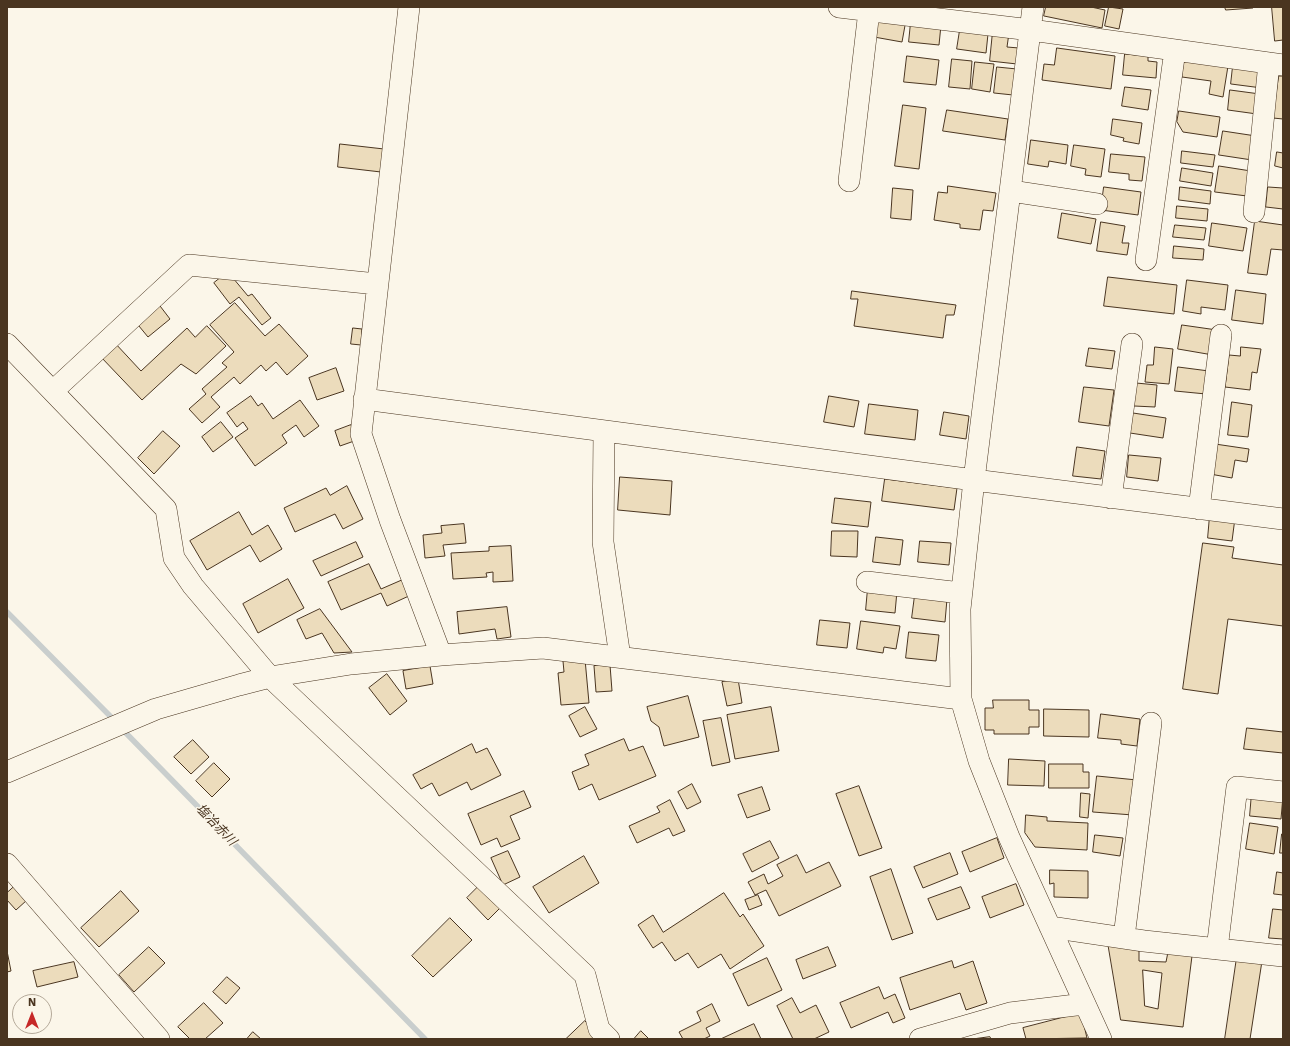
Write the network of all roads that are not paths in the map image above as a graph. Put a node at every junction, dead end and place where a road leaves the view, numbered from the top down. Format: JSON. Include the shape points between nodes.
{"nodes":[{"id":1,"x":409,"y":7,"type":"edge"},
{"id":2,"x":839,"y":7,"type":"edge"},
{"id":3,"x":1033,"y":7,"type":"edge"},
{"id":4,"x":869,"y":11,"type":"junction"},
{"id":5,"x":1031,"y":30,"type":"junction"},
{"id":6,"x":1175,"y":50,"type":"junction"},
{"id":7,"x":1276,"y":64,"type":"edge"},
{"id":8,"x":849,"y":181,"type":"dead end"},
{"id":9,"x":1011,"y":191,"type":"junction"},
{"id":10,"x":1097,"y":204,"type":"dead end"},
{"id":11,"x":1254,"y":212,"type":"dead end"},
{"id":12,"x":1146,"y":260,"type":"dead end"},
{"id":13,"x":377,"y":284,"type":"junction"},
{"id":14,"x":1221,"y":335,"type":"dead end"},
{"id":15,"x":7,"y":344,"type":"edge"},
{"id":16,"x":1132,"y":344,"type":"dead end"},
{"id":17,"x":53,"y":391,"type":"junction"},
{"id":18,"x":364,"y":399,"type":"junction"},
{"id":19,"x":604,"y":431,"type":"junction"},
{"id":20,"x":974,"y":480,"type":"junction"},
{"id":21,"x":1111,"y":498,"type":"junction"},
{"id":22,"x":1199,"y":509,"type":"junction"},
{"id":23,"x":1283,"y":519,"type":"edge"},
{"id":24,"x":867,"y":582,"type":"dead end"},
{"id":25,"x":961,"y":593,"type":"junction"},
{"id":26,"x":441,"y":655,"type":"junction"},
{"id":27,"x":620,"y":657,"type":"junction"},
{"id":28,"x":270,"y":677,"type":"junction"},
{"id":29,"x":961,"y":699,"type":"junction"},
{"id":30,"x":1151,"y":723,"type":"dead end"},
{"id":31,"x":7,"y":772,"type":"edge"},
{"id":32,"x":1283,"y":792,"type":"edge"},
{"id":33,"x":7,"y":864,"type":"edge"},
{"id":34,"x":1050,"y":927,"type":"junction"},
{"id":35,"x":1124,"y":937,"type":"junction"},
{"id":36,"x":1217,"y":949,"type":"junction"},
{"id":37,"x":1283,"y":956,"type":"edge"},
{"id":38,"x":1084,"y":1004,"type":"junction"},
{"id":39,"x":159,"y":1039,"type":"edge"},
{"id":40,"x":608,"y":1039,"type":"edge"},
{"id":41,"x":920,"y":1039,"type":"edge"},
{"id":42,"x":1101,"y":1039,"type":"edge"}],
"edges":[{"from":1,"to":13,"type":"street"},
{"from":2,"to":4,"type":"street"},
{"from":3,"to":5,"type":"street"},
{"from":4,"to":5,"type":"street"},
{"from":4,"to":8,"type":"street"},
{"from":5,"to":6,"type":"street"},
{"from":5,"to":9,"type":"street"},
{"from":6,"to":7,"type":"street"},
{"from":6,"to":12,"type":"street"},
{"from":7,"to":11,"type":"street"},
{"from":9,"to":10,"type":"street"},
{"from":9,"to":20,"type":"street"},
{"from":13,"to":17,"type":"street","via":[[189,265]]},
{"from":13,"to":18,"type":"street"},
{"from":14,"to":22,"type":"street"},
{"from":15,"to":17,"type":"street"},
{"from":16,"to":21,"type":"street"},
{"from":17,"to":28,"type":"street","via":[[166,509],[174,558],[193,586]]},
{"from":18,"to":19,"type":"street"},
{"from":18,"to":26,"type":"street","via":[[361,434],[392,527]]},
{"from":19,"to":20,"type":"street"},
{"from":19,"to":27,"type":"street","via":[[603,542]]},
{"from":20,"to":21,"type":"street"},
{"from":20,"to":25,"type":"street"},
{"from":21,"to":22,"type":"street"},
{"from":22,"to":23,"type":"street"},
{"from":24,"to":25,"type":"street"},
{"from":25,"to":29,"type":"street"},
{"from":26,"to":27,"type":"street","via":[[543,648]]},
{"from":26,"to":28,"type":"street","via":[[351,664]]},
{"from":27,"to":29,"type":"street"},
{"from":28,"to":31,"type":"street","via":[[156,709]]},
{"from":28,"to":40,"type":"street","via":[[585,975],[599,1029]]},
{"from":29,"to":34,"type":"street","via":[[979,762],[1009,837]]},
{"from":30,"to":35,"type":"street"},
{"from":32,"to":36,"type":"street","via":[[1237,787]]},
{"from":33,"to":39,"type":"street"},
{"from":34,"to":35,"type":"street"},
{"from":34,"to":38,"type":"street"},
{"from":35,"to":36,"type":"street"},
{"from":36,"to":37,"type":"street"},
{"from":38,"to":41,"type":"street","via":[[1010,1013]]},
{"from":38,"to":42,"type":"street"}]}
